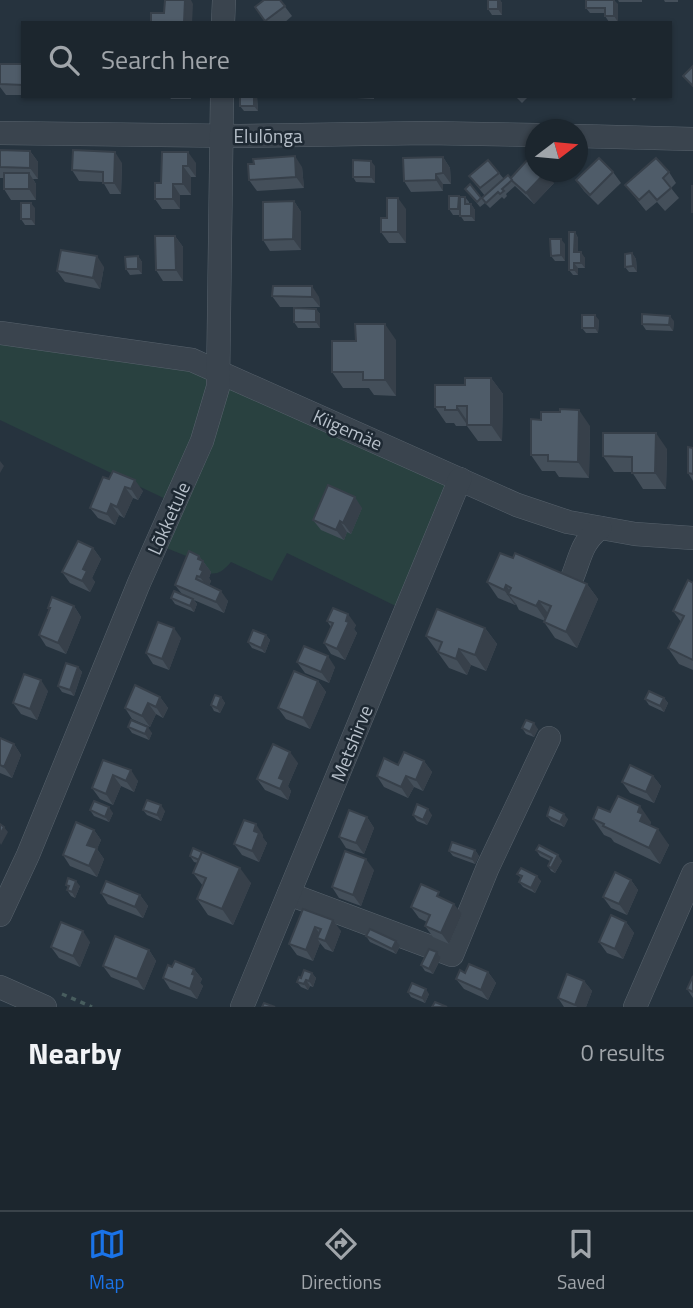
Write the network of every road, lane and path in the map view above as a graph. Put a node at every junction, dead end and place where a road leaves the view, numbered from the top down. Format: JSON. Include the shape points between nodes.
{"nodes":[{"id":1,"x":224,"y":0,"type":"edge"},
{"id":2,"x":223,"y":21,"type":"edge"},
{"id":3,"x":222,"y":98,"type":"edge"},
{"id":4,"x":0,"y":133,"type":"edge"},
{"id":5,"x":222,"y":135,"type":"junction"},
{"id":6,"x":525,"y":135,"type":"edge"},
{"id":7,"x":588,"y":136,"type":"edge"},
{"id":8,"x":693,"y":139,"type":"edge"},
{"id":9,"x":0,"y":333,"type":"edge"},
{"id":10,"x":218,"y":371,"type":"junction"},
{"id":11,"x":460,"y":479,"type":"junction"},
{"id":12,"x":600,"y":528,"type":"junction"},
{"id":13,"x":693,"y":538,"type":"edge"},
{"id":14,"x":572,"y":578,"type":"edge"},
{"id":15,"x":549,"y":738,"type":"dead end"},
{"id":16,"x":693,"y":874,"type":"edge"},
{"id":17,"x":289,"y":894,"type":"junction"},
{"id":18,"x":0,"y":915,"type":"edge"},
{"id":19,"x":0,"y":987,"type":"edge"},
{"id":20,"x":46,"y":1007,"type":"edge"},
{"id":21,"x":242,"y":1007,"type":"edge"},
{"id":22,"x":635,"y":1007,"type":"edge"}],
"edges":[{"from":1,"to":2,"type":"street"},
{"from":3,"to":5,"type":"street","name":"Lõkketule"},
{"from":4,"to":5,"type":"street","name":"Elulõnga"},
{"from":5,"to":6,"type":"street","name":"Elulõnga"},
{"from":5,"to":10,"type":"street","name":"Lõkketule"},
{"from":7,"to":8,"type":"street"},
{"from":9,"to":10,"type":"street","name":"Kiigemäe","via":[[192,360]]},
{"from":10,"to":11,"type":"street","name":"Kiigemäe"},
{"from":10,"to":18,"type":"street","name":"Lõkketule","via":[[218,387],[202,441]]},
{"from":11,"to":12,"type":"street","name":"Kiigemäe","via":[[517,505]]},
{"from":11,"to":17,"type":"street","name":"Metshirve"},
{"from":12,"to":13,"type":"street","name":"Kiigemäe"},
{"from":12,"to":14,"type":"street","via":[[582,547]]},
{"from":15,"to":17,"type":"street","via":[[452,955]]},
{"from":16,"to":22,"type":"street"},
{"from":17,"to":21,"type":"street","name":"Metshirve"},
{"from":19,"to":20,"type":"street"}]}
